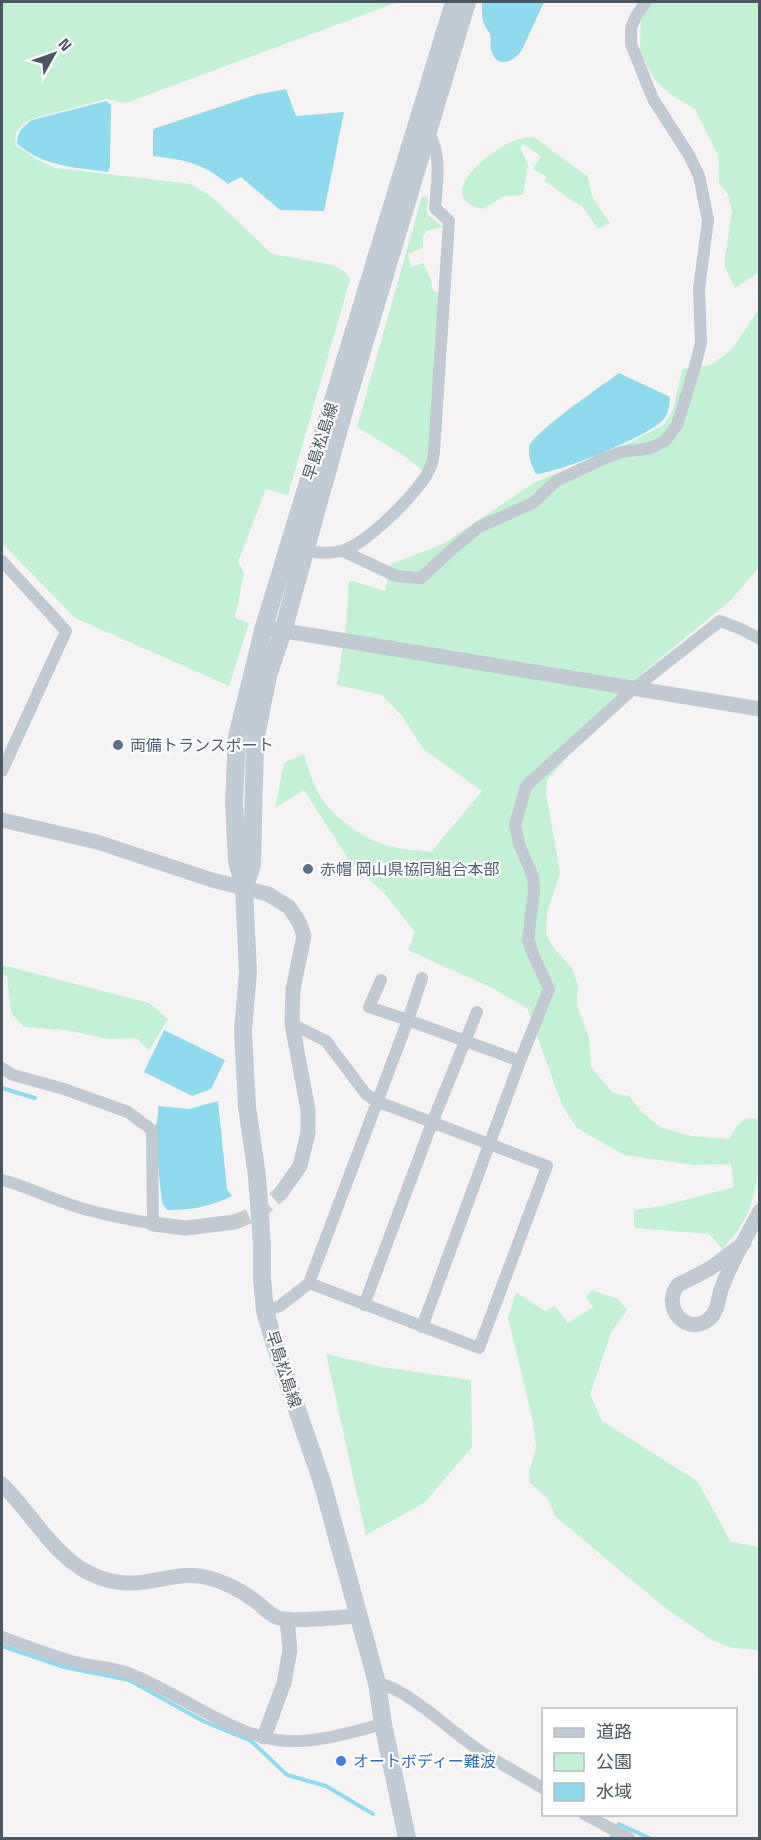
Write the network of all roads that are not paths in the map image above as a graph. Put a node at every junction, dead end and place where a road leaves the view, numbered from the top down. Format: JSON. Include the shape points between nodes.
{"nodes":[{"id":1,"x":454,"y":2,"type":"edge"},
{"id":2,"x":467,"y":2,"type":"edge"},
{"id":3,"x":646,"y":2,"type":"edge"},
{"id":4,"x":429,"y":132,"type":"junction"},
{"id":5,"x":287,"y":546,"type":"junction"},
{"id":6,"x":306,"y":551,"type":"junction"},
{"id":7,"x":344,"y":551,"type":"junction"},
{"id":8,"x":2,"y":561,"type":"edge"},
{"id":9,"x":264,"y":627,"type":"junction"},
{"id":10,"x":283,"y":631,"type":"junction"},
{"id":11,"x":759,"y":639,"type":"edge"},
{"id":12,"x":632,"y":690,"type":"junction"},
{"id":13,"x":759,"y":709,"type":"edge"},
{"id":14,"x":2,"y":771,"type":"edge"},
{"id":15,"x":2,"y":820,"type":"edge"},
{"id":16,"x":244,"y":888,"type":"junction"},
{"id":17,"x":422,"y":978,"type":"dead end"},
{"id":18,"x":381,"y":980,"type":"dead end"},
{"id":19,"x":477,"y":1012,"type":"dead end"},
{"id":20,"x":408,"y":1020,"type":"junction"},
{"id":21,"x":292,"y":1024,"type":"junction"},
{"id":22,"x":466,"y":1041,"type":"junction"},
{"id":23,"x":520,"y":1061,"type":"junction"},
{"id":24,"x":2,"y":1068,"type":"edge"},
{"id":25,"x":376,"y":1101,"type":"junction"},
{"id":26,"x":432,"y":1123,"type":"junction"},
{"id":27,"x":489,"y":1144,"type":"junction"},
{"id":28,"x":2,"y":1180,"type":"edge"},
{"id":29,"x":281,"y":1193,"type":"tunnel mouth"},
{"id":30,"x":759,"y":1211,"type":"edge"},
{"id":31,"x":236,"y":1222,"type":"tunnel mouth"},
{"id":32,"x":153,"y":1224,"type":"junction"},
{"id":33,"x":744,"y":1243,"type":"junction"},
{"id":34,"x":309,"y":1283,"type":"junction"},
{"id":35,"x":364,"y":1305,"type":"junction"},
{"id":36,"x":265,"y":1311,"type":"junction"},
{"id":37,"x":422,"y":1327,"type":"junction"},
{"id":38,"x":2,"y":1484,"type":"edge"},
{"id":39,"x":358,"y":1616,"type":"junction"},
{"id":40,"x":287,"y":1619,"type":"junction"},
{"id":41,"x":2,"y":1637,"type":"edge"},
{"id":42,"x":377,"y":1683,"type":"junction"},
{"id":43,"x":383,"y":1724,"type":"junction"},
{"id":44,"x":264,"y":1737,"type":"junction"},
{"id":45,"x":542,"y":1788,"type":"edge"},
{"id":46,"x":586,"y":1816,"type":"edge"},
{"id":47,"x":406,"y":1839,"type":"edge"},
{"id":48,"x":628,"y":1839,"type":"edge"}],
"edges":[{"from":1,"to":5,"type":"main road","name":"早島松島線"},
{"from":2,"to":4,"type":"main road","name":"早島松島線"},
{"from":3,"to":7,"type":"street","via":[[631,28],[632,44],[653,99],[694,165],[708,220],[699,289],[701,343],[677,425],[665,441],[605,458],[556,481],[533,503],[479,527],[421,578],[396,576]]},
{"from":4,"to":6,"type":"main road","name":"早島松島線","via":[[346,404]]},
{"from":4,"to":7,"type":"street","via":[[436,146],[435,208],[449,221],[434,452],[431,466],[411,496],[366,538]]},
{"from":5,"to":6,"type":"street"},
{"from":5,"to":9,"type":"main road","name":"早島松島線"},
{"from":6,"to":7,"type":"street"},
{"from":6,"to":10,"type":"main road","name":"早島松島線"},
{"from":8,"to":14,"type":"street","via":[[66,631]]},
{"from":9,"to":10,"type":"street"},
{"from":9,"to":16,"type":"main road","name":"早島松島線","via":[[237,737],[234,802],[237,861]]},
{"from":10,"to":12,"type":"street"},
{"from":10,"to":16,"type":"main road","name":"早島松島線","via":[[268,676],[255,741],[252,866]]},
{"from":11,"to":12,"type":"street","via":[[720,621]]},
{"from":12,"to":13,"type":"street"},
{"from":12,"to":23,"type":"street","via":[[526,786],[516,818],[519,844],[533,878],[528,939],[549,989]]},
{"from":15,"to":16,"type":"street","via":[[97,842]]},
{"from":16,"to":21,"type":"street","via":[[268,894],[289,907],[304,936],[293,989]]},
{"from":16,"to":36,"type":"main road","name":"早島松島線","via":[[248,972],[243,1031],[246,1107],[257,1176]]},
{"from":17,"to":20,"type":"street"},
{"from":18,"to":20,"type":"street","via":[[369,1007]]},
{"from":19,"to":22,"type":"street"},
{"from":20,"to":22,"type":"street"},
{"from":20,"to":25,"type":"street"},
{"from":21,"to":25,"type":"street","via":[[326,1041],[366,1094]]},
{"from":21,"to":29,"type":"street","via":[[308,1110],[308,1133],[300,1166]]},
{"from":22,"to":23,"type":"street"},
{"from":22,"to":26,"type":"street"},
{"from":23,"to":27,"type":"street"},
{"from":24,"to":32,"type":"street","via":[[128,1112],[152,1130]]},
{"from":25,"to":26,"type":"street"},
{"from":25,"to":34,"type":"street"},
{"from":26,"to":27,"type":"street"},
{"from":26,"to":35,"type":"street"},
{"from":27,"to":37,"type":"street"},
{"from":27,"to":37,"type":"street","via":[[547,1166],[543,1177],[479,1348]]},
{"from":28,"to":32,"type":"street","via":[[62,1202]]},
{"from":30,"to":33,"type":"street"},
{"from":31,"to":32,"type":"street","via":[[186,1228]]},
{"from":33,"to":33,"type":"street","via":[[725,1280],[714,1314],[697,1324],[682,1321],[671,1302],[678,1285],[711,1268]]},
{"from":34,"to":35,"type":"street"},
{"from":34,"to":36,"type":"street","via":[[280,1306]]},
{"from":35,"to":37,"type":"street"},
{"from":36,"to":39,"type":"main road","name":"早島松島線","via":[[322,1482]]},
{"from":38,"to":40,"type":"street","via":[[61,1554],[82,1570],[125,1583],[207,1577],[234,1587],[277,1618]]},
{"from":39,"to":40,"type":"street"},
{"from":39,"to":42,"type":"main road","name":"早島松島線"},
{"from":40,"to":44,"type":"street","via":[[290,1650],[284,1683]]},
{"from":41,"to":44,"type":"street","via":[[72,1662],[123,1671]]},
{"from":42,"to":43,"type":"main road","name":"早島松島線"},
{"from":42,"to":45,"type":"street","via":[[389,1685],[479,1750]]},
{"from":43,"to":44,"type":"street","via":[[323,1739],[287,1742]]},
{"from":43,"to":47,"type":"main road","name":"早島松島線"},
{"from":46,"to":48,"type":"street"}]}
